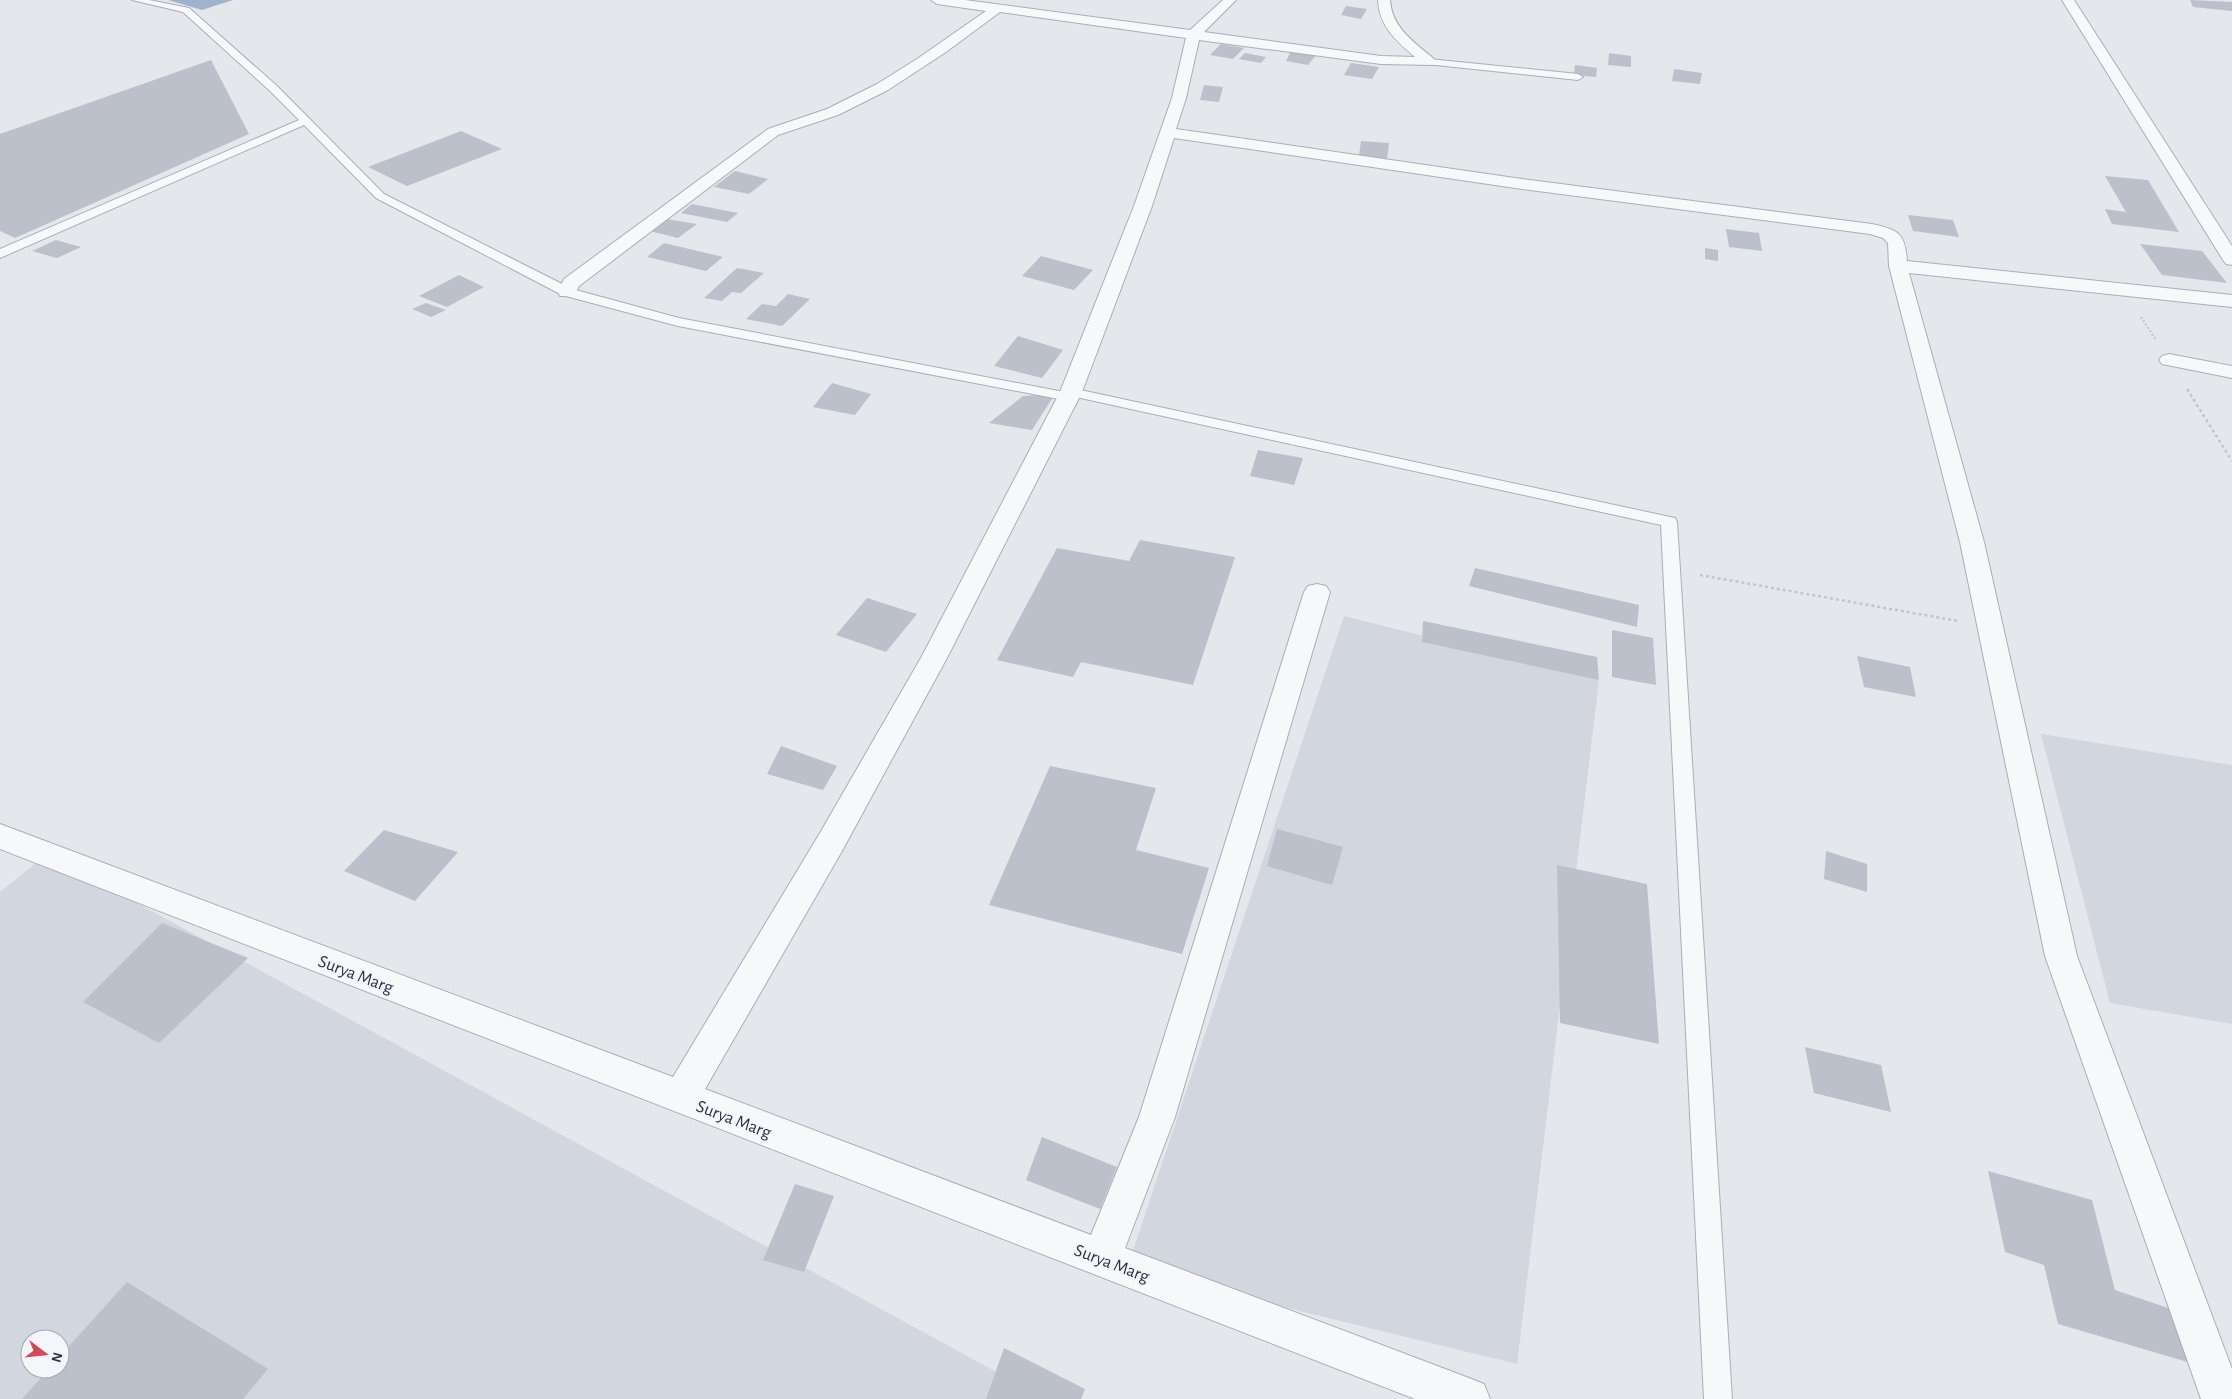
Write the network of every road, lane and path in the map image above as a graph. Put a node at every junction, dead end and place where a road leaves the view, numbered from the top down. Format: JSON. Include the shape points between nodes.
{"nodes":[{"id":1,"x":136,"y":0,"type":"edge"},
{"id":2,"x":937,"y":0,"type":"edge"},
{"id":3,"x":1230,"y":0,"type":"edge"},
{"id":4,"x":1384,"y":0,"type":"edge"},
{"id":5,"x":2068,"y":0,"type":"edge"},
{"id":6,"x":998,"y":8,"type":"junction"},
{"id":7,"x":1194,"y":34,"type":"junction"},
{"id":8,"x":1429,"y":62,"type":"junction"},
{"id":9,"x":1578,"y":77,"type":"dead end"},
{"id":10,"x":305,"y":121,"type":"junction"},
{"id":11,"x":1167,"y":132,"type":"junction"},
{"id":12,"x":0,"y":254,"type":"edge"},
{"id":13,"x":2232,"y":260,"type":"edge"},
{"id":14,"x":1898,"y":266,"type":"junction"},
{"id":15,"x":568,"y":292,"type":"junction"},
{"id":16,"x":2232,"y":301,"type":"edge"},
{"id":17,"x":2169,"y":360,"type":"dead end"},
{"id":18,"x":2232,"y":372,"type":"edge"},
{"id":19,"x":1070,"y":394,"type":"junction"},
{"id":20,"x":1672,"y":570,"type":"junction"},
{"id":21,"x":1317,"y":592,"type":"dead end"},
{"id":22,"x":1990,"y":627,"type":"junction"},
{"id":23,"x":0,"y":836,"type":"edge"},
{"id":24,"x":680,"y":1098,"type":"junction"},
{"id":25,"x":1101,"y":1259,"type":"junction"},
{"id":26,"x":1469,"y":1399,"type":"edge"},
{"id":27,"x":1718,"y":1399,"type":"edge"},
{"id":28,"x":2222,"y":1399,"type":"edge"}],
"edges":[{"from":1,"to":10,"type":"lane","via":[[186,10]]},
{"from":2,"to":6,"type":"street"},
{"from":3,"to":7,"type":"street"},
{"from":4,"to":8,"type":"street","via":[[1392,29]]},
{"from":5,"to":13,"type":"street"},
{"from":6,"to":7,"type":"street"},
{"from":6,"to":15,"type":"street","via":[[921,64],[841,109],[773,132],[571,283]]},
{"from":7,"to":8,"type":"street","via":[[1381,60]]},
{"from":7,"to":11,"type":"street","via":[[1179,98]]},
{"from":8,"to":9,"type":"lane"},
{"from":10,"to":12,"type":"lane"},
{"from":10,"to":15,"type":"lane","via":[[380,196]]},
{"from":11,"to":14,"type":"street","via":[[1522,184],[1872,230],[1889,234],[1897,242]]},
{"from":11,"to":19,"type":"street","via":[[1143,206]]},
{"from":14,"to":16,"type":"street"},
{"from":14,"to":22,"type":"street","via":[[1972,542]]},
{"from":15,"to":19,"type":"lane","via":[[678,322]]},
{"from":17,"to":18,"type":"street"},
{"from":19,"to":20,"type":"lane","via":[[1669,522]]},
{"from":19,"to":24,"type":"street","via":[[935,656],[831,842]]},
{"from":20,"to":22,"type":"path"},
{"from":20,"to":27,"type":"lane"},
{"from":21,"to":25,"type":"street","via":[[1158,1117]]},
{"from":22,"to":28,"type":"street","via":[[2061,956]]},
{"from":23,"to":24,"type":"street","name":"Surya Marg"},
{"from":24,"to":25,"type":"street","name":"Surya Marg"},
{"from":25,"to":26,"type":"street","name":"Surya Marg"}]}
